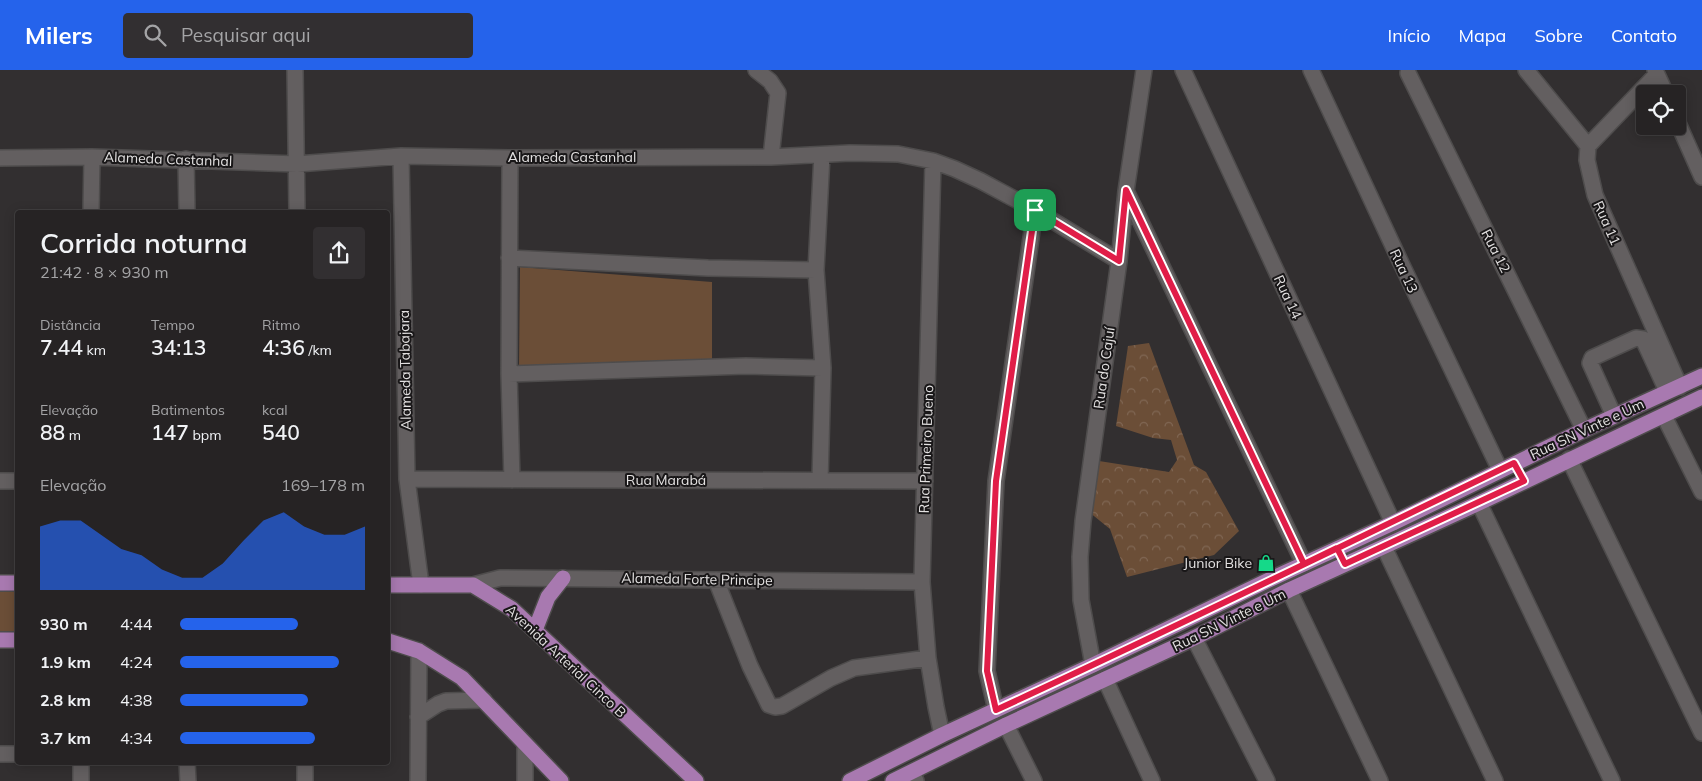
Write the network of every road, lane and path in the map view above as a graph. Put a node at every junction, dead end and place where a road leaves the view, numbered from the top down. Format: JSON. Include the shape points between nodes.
{"nodes":[{"id":1,"x":295,"y":70,"type":"edge"},
{"id":2,"x":756,"y":70,"type":"edge"},
{"id":3,"x":1144,"y":70,"type":"edge"},
{"id":4,"x":1183,"y":70,"type":"edge"},
{"id":5,"x":1311,"y":70,"type":"edge"},
{"id":6,"x":1526,"y":70,"type":"edge"},
{"id":7,"x":1408,"y":73,"type":"dead end"},
{"id":8,"x":1655,"y":73,"type":"edge"},
{"id":9,"x":1661,"y":85,"type":"edge"},
{"id":10,"x":1683,"y":135,"type":"edge"},
{"id":11,"x":1588,"y":146,"type":"junction"},
{"id":12,"x":822,"y":155,"type":"junction"},
{"id":13,"x":402,"y":156,"type":"junction"},
{"id":14,"x":771,"y":156,"type":"junction"},
{"id":15,"x":92,"y":157,"type":"junction"},
{"id":16,"x":0,"y":158,"type":"edge"},
{"id":17,"x":510,"y":158,"type":"junction"},
{"id":18,"x":186,"y":159,"type":"junction"},
{"id":19,"x":933,"y":161,"type":"junction"},
{"id":20,"x":297,"y":164,"type":"junction"},
{"id":21,"x":1702,"y":177,"type":"edge"},
{"id":22,"x":1126,"y":190,"type":"junction"},
{"id":23,"x":91,"y":210,"type":"edge"},
{"id":24,"x":187,"y":210,"type":"edge"},
{"id":25,"x":297,"y":210,"type":"edge"},
{"id":26,"x":1035,"y":210,"type":"junction"},
{"id":27,"x":510,"y":258,"type":"junction"},
{"id":28,"x":1119,"y":261,"type":"junction"},
{"id":29,"x":816,"y":270,"type":"junction"},
{"id":30,"x":823,"y":368,"type":"junction"},
{"id":31,"x":510,"y":374,"type":"junction"},
{"id":32,"x":1702,"y":376,"type":"edge"},
{"id":33,"x":1674,"y":389,"type":"junction"},
{"id":34,"x":1702,"y":397,"type":"edge"},
{"id":35,"x":1614,"y":416,"type":"junction"},
{"id":36,"x":1664,"y":416,"type":"junction"},
{"id":37,"x":1584,"y":430,"type":"junction"},
{"id":38,"x":1569,"y":459,"type":"junction"},
{"id":39,"x":1514,"y":463,"type":"junction"},
{"id":40,"x":1500,"y":470,"type":"junction"},
{"id":41,"x":407,"y":479,"type":"junction"},
{"id":42,"x":512,"y":480,"type":"junction"},
{"id":43,"x":0,"y":481,"type":"edge"},
{"id":44,"x":15,"y":481,"type":"edge"},
{"id":45,"x":820,"y":481,"type":"junction"},
{"id":46,"x":925,"y":481,"type":"junction"},
{"id":47,"x":1524,"y":481,"type":"junction"},
{"id":48,"x":1702,"y":492,"type":"edge"},
{"id":49,"x":1479,"y":503,"type":"junction"},
{"id":50,"x":1393,"y":523,"type":"junction"},
{"id":51,"x":1384,"y":547,"type":"junction"},
{"id":52,"x":1337,"y":548,"type":"junction"},
{"id":53,"x":1304,"y":564,"type":"junction"},
{"id":54,"x":1345,"y":564,"type":"junction"},
{"id":55,"x":563,"y":578,"type":"junction"},
{"id":56,"x":716,"y":580,"type":"junction"},
{"id":57,"x":922,"y":582,"type":"junction"},
{"id":58,"x":0,"y":583,"type":"edge"},
{"id":59,"x":15,"y":583,"type":"edge"},
{"id":60,"x":421,"y":584,"type":"junction"},
{"id":61,"x":390,"y":585,"type":"edge"},
{"id":62,"x":473,"y":585,"type":"junction"},
{"id":63,"x":1289,"y":590,"type":"junction"},
{"id":64,"x":535,"y":630,"type":"junction"},
{"id":65,"x":1194,"y":638,"type":"junction"},
{"id":66,"x":0,"y":640,"type":"edge"},
{"id":67,"x":15,"y":640,"type":"edge"},
{"id":68,"x":390,"y":642,"type":"edge"},
{"id":69,"x":419,"y":651,"type":"junction"},
{"id":70,"x":928,"y":658,"type":"junction"},
{"id":71,"x":1093,"y":665,"type":"junction"},
{"id":72,"x":1105,"y":679,"type":"junction"},
{"id":73,"x":484,"y":700,"type":"junction"},
{"id":74,"x":996,"y":710,"type":"junction"},
{"id":75,"x":418,"y":716,"type":"junction"},
{"id":76,"x":964,"y":724,"type":"junction"},
{"id":77,"x":1006,"y":725,"type":"junction"},
{"id":78,"x":1702,"y":732,"type":"edge"},
{"id":79,"x":942,"y":735,"type":"junction"},
{"id":80,"x":972,"y":742,"type":"junction"},
{"id":81,"x":525,"y":744,"type":"junction"},
{"id":82,"x":0,"y":754,"type":"edge"},
{"id":83,"x":15,"y":754,"type":"edge"},
{"id":84,"x":81,"y":765,"type":"edge"},
{"id":85,"x":188,"y":765,"type":"edge"},
{"id":86,"x":305,"y":765,"type":"edge"},
{"id":87,"x":914,"y":776,"type":"edge"},
{"id":88,"x":81,"y":781,"type":"edge"},
{"id":89,"x":188,"y":781,"type":"edge"},
{"id":90,"x":305,"y":781,"type":"edge"},
{"id":91,"x":418,"y":781,"type":"edge"},
{"id":92,"x":525,"y":781,"type":"edge"},
{"id":93,"x":561,"y":781,"type":"edge"},
{"id":94,"x":696,"y":781,"type":"edge"},
{"id":95,"x":850,"y":781,"type":"edge"},
{"id":96,"x":893,"y":781,"type":"edge"},
{"id":97,"x":1034,"y":781,"type":"edge"},
{"id":98,"x":1152,"y":781,"type":"edge"},
{"id":99,"x":1266,"y":781,"type":"edge"},
{"id":100,"x":1380,"y":781,"type":"edge"},
{"id":101,"x":1495,"y":781,"type":"edge"},
{"id":102,"x":1612,"y":781,"type":"edge"}],
"edges":[{"from":1,"to":20,"type":"street"},
{"from":2,"to":14,"type":"street","via":[[770,81],[778,94]]},
{"from":3,"to":22,"type":"street","name":"Rua do Cajuí"},
{"from":4,"to":50,"type":"street","name":"Rua 14"},
{"from":5,"to":40,"type":"street","name":"Rua 13"},
{"from":6,"to":11,"type":"street"},
{"from":7,"to":37,"type":"street","name":"Rua 12"},
{"from":8,"to":9,"type":"street"},
{"from":8,"to":11,"type":"street"},
{"from":10,"to":21,"type":"street"},
{"from":11,"to":33,"type":"street","name":"Rua 11","via":[[1587,160],[1594,195]]},
{"from":12,"to":14,"type":"street","name":"Alameda Castanhal"},
{"from":12,"to":19,"type":"street","name":"Alameda Castanhal","via":[[898,154]]},
{"from":12,"to":29,"type":"street"},
{"from":13,"to":17,"type":"street","name":"Alameda Castanhal"},
{"from":13,"to":20,"type":"street","name":"Alameda Castanhal"},
{"from":13,"to":41,"type":"street","name":"Alameda Tabajara"},
{"from":14,"to":17,"type":"street","name":"Alameda Castanhal"},
{"from":15,"to":16,"type":"street","name":"Alameda Castanhal"},
{"from":15,"to":18,"type":"street","name":"Alameda Castanhal"},
{"from":15,"to":23,"type":"street"},
{"from":17,"to":27,"type":"street"},
{"from":18,"to":20,"type":"street","name":"Alameda Castanhal"},
{"from":18,"to":24,"type":"street"},
{"from":19,"to":26,"type":"street","name":"Alameda Castanhal","via":[[981,181]]},
{"from":19,"to":46,"type":"street","name":"Rua Primeiro Bueno"},
{"from":20,"to":25,"type":"street"},
{"from":22,"to":28,"type":"street","name":"Rua do Cajuí"},
{"from":22,"to":53,"type":"street"},
{"from":26,"to":28,"type":"street","name":"Alameda Castanhal"},
{"from":26,"to":74,"type":"street","via":[[996,481],[987,671]]},
{"from":27,"to":29,"type":"street"},
{"from":27,"to":31,"type":"street"},
{"from":28,"to":71,"type":"street","name":"Rua do Cajuí","via":[[1082,521],[1081,600]]},
{"from":29,"to":30,"type":"street"},
{"from":30,"to":31,"type":"street","via":[[746,366]]},
{"from":30,"to":45,"type":"street"},
{"from":31,"to":42,"type":"street"},
{"from":32,"to":33,"type":"main road","name":"Rua SN Vinte e Um"},
{"from":33,"to":35,"type":"main road","name":"Rua SN Vinte e Um"},
{"from":33,"to":35,"type":"street","via":[[1642,339],[1636,338],[1592,358],[1590,363]]},
{"from":34,"to":36,"type":"main road","name":"Rua SN Vinte e Um"},
{"from":35,"to":37,"type":"main road","name":"Rua SN Vinte e Um"},
{"from":36,"to":38,"type":"main road","name":"Rua SN Vinte e Um"},
{"from":36,"to":48,"type":"street"},
{"from":37,"to":39,"type":"main road","name":"Rua SN Vinte e Um"},
{"from":38,"to":47,"type":"main road","name":"Rua SN Vinte e Um"},
{"from":38,"to":78,"type":"street"},
{"from":39,"to":40,"type":"main road","name":"Rua SN Vinte e Um"},
{"from":39,"to":47,"type":"main road"},
{"from":40,"to":50,"type":"main road","name":"Rua SN Vinte e Um"},
{"from":41,"to":42,"type":"street","name":"Rua Marabá"},
{"from":41,"to":60,"type":"street","name":"Alameda Tabajara"},
{"from":42,"to":45,"type":"street","name":"Rua Marabá"},
{"from":43,"to":44,"type":"street"},
{"from":45,"to":46,"type":"street","name":"Rua Marabá"},
{"from":46,"to":57,"type":"street","name":"Rua Primeiro Bueno"},
{"from":47,"to":49,"type":"main road","name":"Rua SN Vinte e Um"},
{"from":49,"to":51,"type":"main road","name":"Rua SN Vinte e Um"},
{"from":49,"to":102,"type":"street"},
{"from":50,"to":52,"type":"main road","name":"Rua SN Vinte e Um"},
{"from":51,"to":54,"type":"main road","name":"Rua SN Vinte e Um"},
{"from":51,"to":101,"type":"street"},
{"from":52,"to":53,"type":"main road","name":"Rua SN Vinte e Um"},
{"from":52,"to":54,"type":"main road"},
{"from":53,"to":71,"type":"main road","name":"Rua SN Vinte e Um"},
{"from":54,"to":63,"type":"main road","name":"Rua SN Vinte e Um"},
{"from":55,"to":56,"type":"street","name":"Alameda Forte Principe"},
{"from":55,"to":62,"type":"street","name":"Alameda Forte Principe","via":[[500,578]]},
{"from":55,"to":64,"type":"main road","via":[[548,597]]},
{"from":56,"to":57,"type":"street","name":"Alameda Forte Principe"},
{"from":56,"to":70,"type":"street","via":[[750,666],[770,706],[782,706],[854,668]]},
{"from":57,"to":70,"type":"street","name":"Rua Primeiro Bueno"},
{"from":58,"to":59,"type":"main road"},
{"from":60,"to":61,"type":"main road","name":"Avenida Arterial Cinco B"},
{"from":60,"to":62,"type":"main road","name":"Avenida Arterial Cinco B"},
{"from":62,"to":64,"type":"main road","name":"Avenida Arterial Cinco B","via":[[512,608]]},
{"from":63,"to":65,"type":"main road","name":"Rua SN Vinte e Um"},
{"from":63,"to":100,"type":"street"},
{"from":64,"to":94,"type":"main road","name":"Avenida Arterial Cinco B"},
{"from":65,"to":72,"type":"main road","name":"Rua SN Vinte e Um"},
{"from":65,"to":99,"type":"street"},
{"from":66,"to":67,"type":"main road"},
{"from":68,"to":69,"type":"main road"},
{"from":69,"to":73,"type":"main road","via":[[462,678]]},
{"from":69,"to":75,"type":"street"},
{"from":70,"to":79,"type":"street","name":"Rua Primeiro Bueno"},
{"from":71,"to":74,"type":"main road","name":"Rua SN Vinte e Um"},
{"from":72,"to":77,"type":"main road","name":"Rua SN Vinte e Um"},
{"from":72,"to":98,"type":"street"},
{"from":73,"to":75,"type":"street","via":[[446,701]]},
{"from":73,"to":81,"type":"main road"},
{"from":74,"to":76,"type":"main road","name":"Rua SN Vinte e Um"},
{"from":75,"to":91,"type":"street"},
{"from":76,"to":79,"type":"main road","name":"Rua SN Vinte e Um"},
{"from":76,"to":80,"type":"main road"},
{"from":77,"to":80,"type":"main road","name":"Rua SN Vinte e Um"},
{"from":77,"to":97,"type":"street"},
{"from":79,"to":95,"type":"main road","name":"Rua SN Vinte e Um"},
{"from":80,"to":87,"type":"main road","name":"Rua SN Vinte e Um"},
{"from":81,"to":92,"type":"street"},
{"from":81,"to":93,"type":"main road"},
{"from":82,"to":83,"type":"street"},
{"from":84,"to":88,"type":"street"},
{"from":85,"to":89,"type":"street"},
{"from":86,"to":90,"type":"street"},
{"from":87,"to":96,"type":"main road","name":"Rua SN Vinte e Um"}]}
